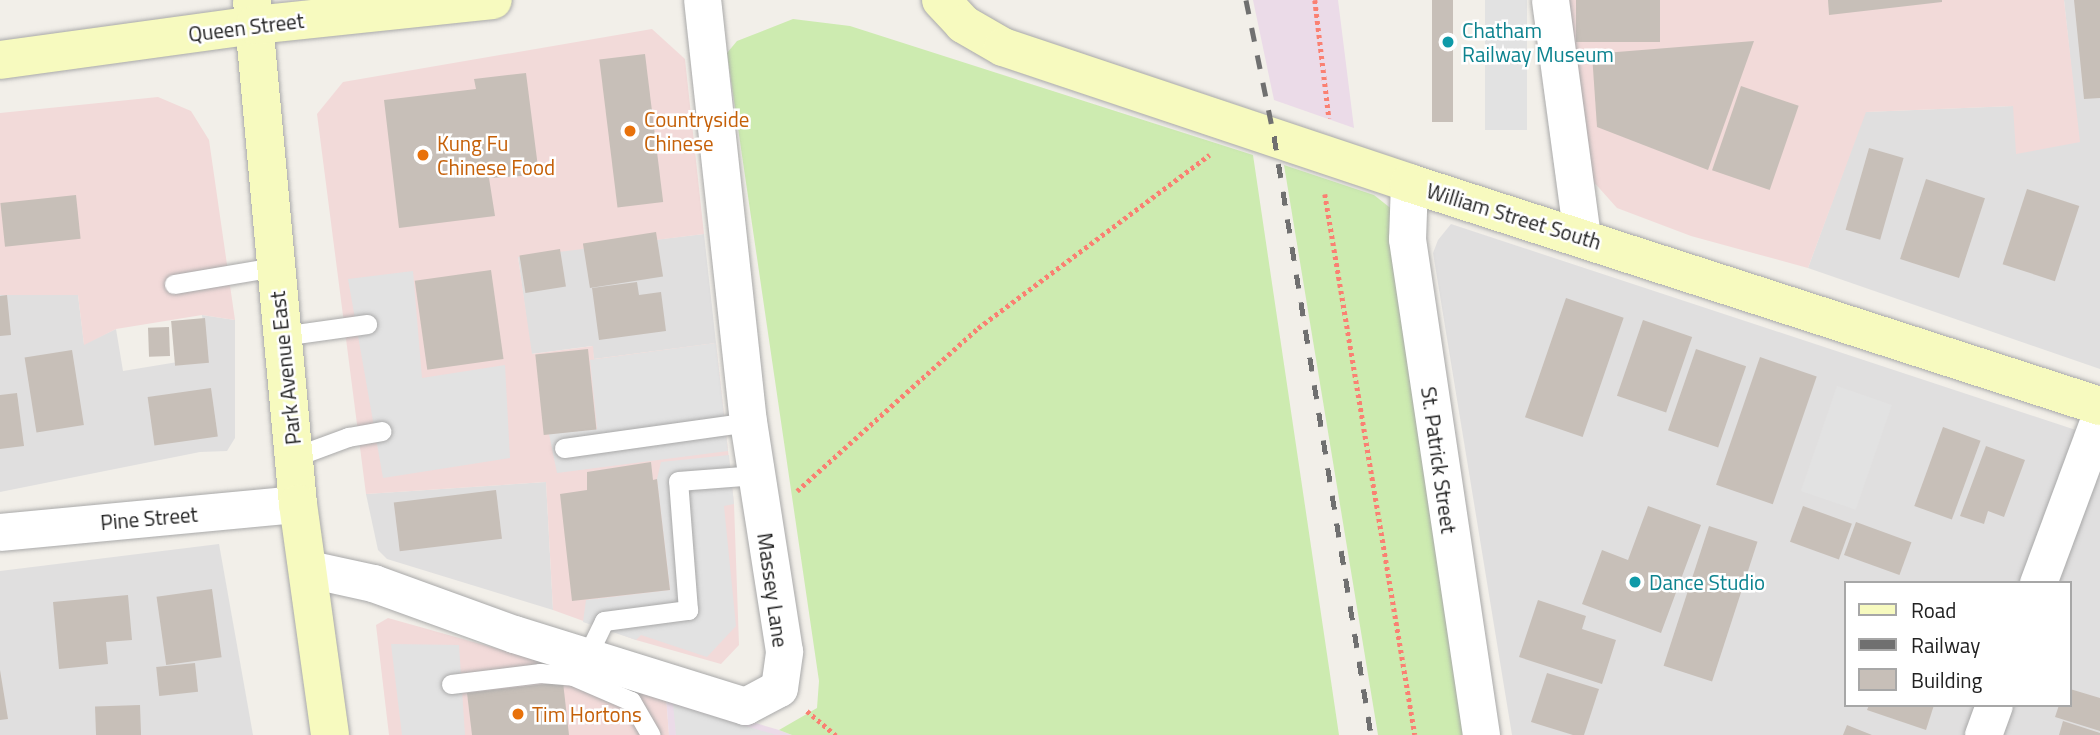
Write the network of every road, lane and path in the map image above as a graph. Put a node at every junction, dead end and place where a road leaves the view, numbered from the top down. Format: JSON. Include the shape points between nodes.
{"nodes":[{"id":1,"x":493,"y":0,"type":"edge"},
{"id":2,"x":702,"y":0,"type":"edge"},
{"id":3,"x":941,"y":0,"type":"edge"},
{"id":4,"x":1315,"y":0,"type":"edge"},
{"id":5,"x":1550,"y":0,"type":"edge"},
{"id":6,"x":253,"y":13,"type":"edge"},
{"id":7,"x":0,"y":60,"type":"edge"},
{"id":8,"x":1218,"y":148,"type":"dead end"},
{"id":9,"x":1326,"y":155,"type":"junction"},
{"id":10,"x":1409,"y":183,"type":"junction"},
{"id":11,"x":1582,"y":237,"type":"junction"},
{"id":12,"x":275,"y":267,"type":"junction"},
{"id":13,"x":174,"y":285,"type":"dead end"},
{"id":14,"x":367,"y":324,"type":"dead end"},
{"id":15,"x":282,"y":336,"type":"junction"},
{"id":16,"x":2100,"y":405,"type":"edge"},
{"id":17,"x":2100,"y":416,"type":"edge"},
{"id":18,"x":748,"y":422,"type":"junction"},
{"id":19,"x":380,"y":431,"type":"dead end"},
{"id":20,"x":564,"y":448,"type":"dead end"},
{"id":21,"x":294,"y":457,"type":"junction"},
{"id":22,"x":755,"y":475,"type":"junction"},
{"id":23,"x":797,"y":491,"type":"dead end"},
{"id":24,"x":298,"y":504,"type":"junction"},
{"id":25,"x":0,"y":532,"type":"edge"},
{"id":26,"x":309,"y":569,"type":"junction"},
{"id":27,"x":2039,"y":581,"type":"edge"},
{"id":28,"x":587,"y":656,"type":"junction"},
{"id":29,"x":452,"y":684,"type":"dead end"},
{"id":30,"x":1993,"y":707,"type":"edge"},
{"id":31,"x":330,"y":735,"type":"edge"},
{"id":32,"x":650,"y":735,"type":"edge"},
{"id":33,"x":1415,"y":735,"type":"edge"},
{"id":34,"x":1481,"y":735,"type":"edge"},
{"id":35,"x":1983,"y":735,"type":"edge"}],
"edges":[{"from":1,"to":6,"type":"main road","name":"Queen Street"},
{"from":2,"to":18,"type":"street","name":"Massey Lane"},
{"from":3,"to":9,"type":"main road","name":"William Street South","via":[[963,24],[1003,47]]},
{"from":4,"to":9,"type":"path"},
{"from":5,"to":11,"type":"street"},
{"from":6,"to":7,"type":"main road","name":"Queen Street"},
{"from":6,"to":12,"type":"main road","name":"Park Avenue East"},
{"from":8,"to":23,"type":"path","via":[[978,328]]},
{"from":9,"to":10,"type":"main road","name":"William Street South"},
{"from":9,"to":33,"type":"path"},
{"from":10,"to":11,"type":"main road","name":"William Street South"},
{"from":10,"to":34,"type":"street","name":"St. Patrick Street","via":[[1407,239]]},
{"from":11,"to":16,"type":"main road","name":"William Street South"},
{"from":12,"to":13,"type":"lane"},
{"from":12,"to":15,"type":"main road","name":"Park Avenue East"},
{"from":14,"to":15,"type":"lane"},
{"from":15,"to":21,"type":"main road","name":"Park Avenue East"},
{"from":17,"to":27,"type":"street"},
{"from":18,"to":20,"type":"lane"},
{"from":18,"to":22,"type":"street","name":"Massey Lane"},
{"from":19,"to":21,"type":"lane","via":[[348,437]]},
{"from":21,"to":24,"type":"main road","name":"Park Avenue East"},
{"from":22,"to":28,"type":"lane","via":[[678,481],[688,610],[604,621]]},
{"from":22,"to":28,"type":"street","name":"Massey Lane","via":[[784,651],[779,688],[745,706]]},
{"from":24,"to":25,"type":"street","name":"Pine Street"},
{"from":24,"to":26,"type":"main road","name":"Park Avenue East"},
{"from":26,"to":28,"type":"street","name":"Massey Lane","via":[[373,583]]},
{"from":26,"to":31,"type":"main road","name":"Park Avenue East"},
{"from":29,"to":32,"type":"lane","via":[[540,673],[573,676],[631,701]]},
{"from":30,"to":35,"type":"street"}]}
